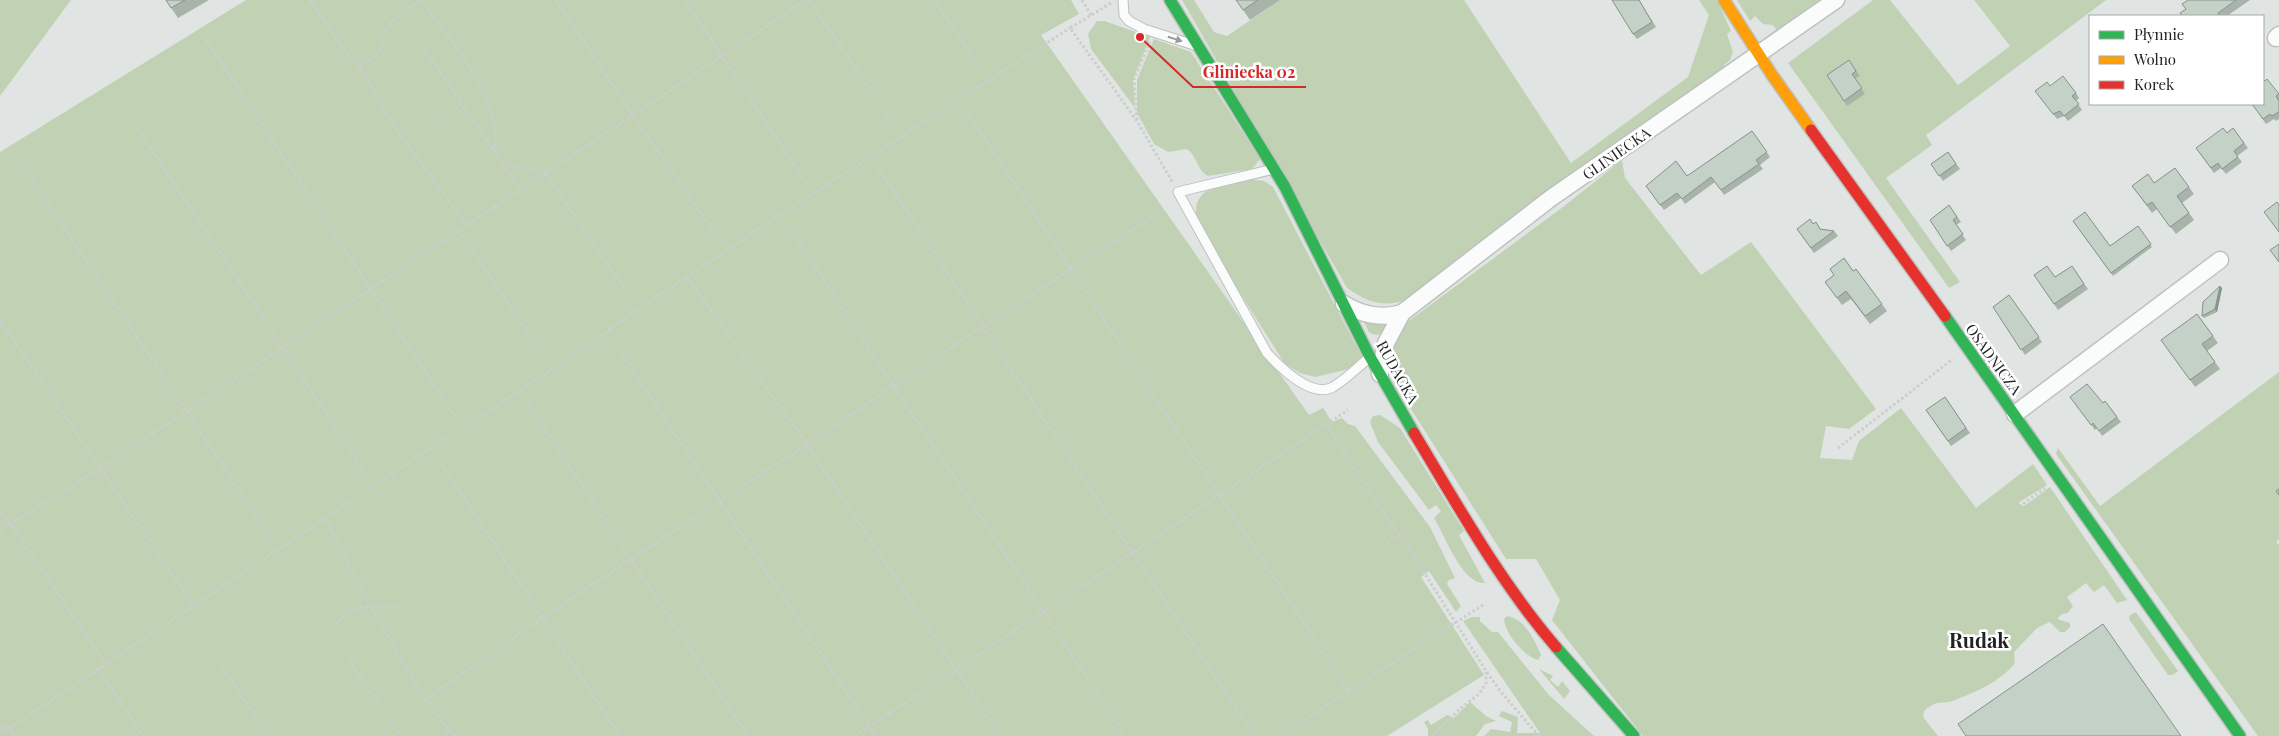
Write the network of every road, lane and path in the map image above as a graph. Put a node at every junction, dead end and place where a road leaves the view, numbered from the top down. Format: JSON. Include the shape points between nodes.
{"nodes":[{"id":1,"x":310,"y":0,"type":"edge"},
{"id":2,"x":556,"y":0,"type":"edge"},
{"id":3,"x":685,"y":0,"type":"edge"},
{"id":4,"x":807,"y":0,"type":"edge"},
{"id":5,"x":935,"y":0,"type":"edge"},
{"id":6,"x":1082,"y":0,"type":"edge"},
{"id":7,"x":1117,"y":0,"type":"edge"},
{"id":8,"x":1123,"y":0,"type":"edge"},
{"id":9,"x":1170,"y":0,"type":"edge"},
{"id":10,"x":1724,"y":0,"type":"edge"},
{"id":11,"x":1836,"y":0,"type":"edge"},
{"id":12,"x":423,"y":1,"type":"edge"},
{"id":13,"x":1091,"y":15,"type":"junction"},
{"id":14,"x":1070,"y":28,"type":"junction"},
{"id":15,"x":1154,"y":32,"type":"junction"},
{"id":16,"x":206,"y":40,"type":"dead end"},
{"id":17,"x":424,"y":48,"type":"dead end"},
{"id":18,"x":1204,"y":52,"type":"junction"},
{"id":19,"x":1758,"y":54,"type":"junction"},
{"id":20,"x":721,"y":56,"type":"junction"},
{"id":21,"x":360,"y":67,"type":"junction"},
{"id":22,"x":980,"y":69,"type":"dead end"},
{"id":23,"x":461,"y":103,"type":"junction"},
{"id":24,"x":966,"y":112,"type":"dead end"},
{"id":25,"x":632,"y":114,"type":"junction"},
{"id":26,"x":1137,"y":121,"type":"junction"},
{"id":27,"x":893,"y":124,"type":"dead end"},
{"id":28,"x":439,"y":127,"type":"dead end"},
{"id":29,"x":139,"y":130,"type":"dead end"},
{"id":30,"x":495,"y":152,"type":"junction"},
{"id":31,"x":503,"y":164,"type":"junction"},
{"id":32,"x":23,"y":166,"type":"dead end"},
{"id":33,"x":878,"y":168,"type":"dead end"},
{"id":34,"x":1274,"y":169,"type":"junction"},
{"id":35,"x":545,"y":172,"type":"junction"},
{"id":36,"x":807,"y":184,"type":"dead end"},
{"id":37,"x":519,"y":188,"type":"junction"},
{"id":38,"x":1178,"y":192,"type":"junction"},
{"id":39,"x":1154,"y":215,"type":"dead end"},
{"id":40,"x":466,"y":225,"type":"junction"},
{"id":41,"x":789,"y":227,"type":"dead end"},
{"id":42,"x":460,"y":230,"type":"junction"},
{"id":43,"x":720,"y":240,"type":"dead end"},
{"id":44,"x":2220,"y":260,"type":"dead end"},
{"id":45,"x":1070,"y":270,"type":"junction"},
{"id":46,"x":687,"y":277,"type":"junction"},
{"id":47,"x":371,"y":289,"type":"junction"},
{"id":48,"x":630,"y":298,"type":"dead end"},
{"id":49,"x":1344,"y":304,"type":"junction"},
{"id":50,"x":1402,"y":314,"type":"junction"},
{"id":51,"x":0,"y":320,"type":"edge"},
{"id":52,"x":981,"y":327,"type":"junction"},
{"id":53,"x":615,"y":343,"type":"dead end"},
{"id":54,"x":283,"y":347,"type":"junction"},
{"id":55,"x":1967,"y":348,"type":"junction"},
{"id":56,"x":544,"y":357,"type":"dead end"},
{"id":57,"x":1371,"y":357,"type":"junction"},
{"id":58,"x":1380,"y":374,"type":"junction"},
{"id":59,"x":894,"y":386,"type":"junction"},
{"id":60,"x":527,"y":402,"type":"dead end"},
{"id":61,"x":186,"y":410,"type":"junction"},
{"id":62,"x":1348,"y":410,"type":"dead end"},
{"id":63,"x":2015,"y":414,"type":"junction"},
{"id":64,"x":455,"y":416,"type":"dead end"},
{"id":65,"x":1326,"y":424,"type":"junction"},
{"id":66,"x":807,"y":444,"type":"junction"},
{"id":67,"x":1838,"y":448,"type":"dead end"},
{"id":68,"x":439,"y":460,"type":"dead end"},
{"id":69,"x":100,"y":468,"type":"junction"},
{"id":70,"x":366,"y":474,"type":"dead end"},
{"id":71,"x":2050,"y":484,"type":"dead end"},
{"id":72,"x":1219,"y":496,"type":"junction"},
{"id":73,"x":2014,"y":498,"type":"dead end"},
{"id":74,"x":719,"y":501,"type":"junction"},
{"id":75,"x":0,"y":509,"type":"edge"},
{"id":76,"x":326,"y":520,"type":"junction"},
{"id":77,"x":10,"y":524,"type":"junction"},
{"id":78,"x":0,"y":530,"type":"edge"},
{"id":79,"x":271,"y":538,"type":"dead end"},
{"id":80,"x":1403,"y":540,"type":"junction"},
{"id":81,"x":1379,"y":549,"type":"dead end"},
{"id":82,"x":1131,"y":553,"type":"junction"},
{"id":83,"x":632,"y":558,"type":"junction"},
{"id":84,"x":193,"y":605,"type":"junction"},
{"id":85,"x":370,"y":605,"type":"junction"},
{"id":86,"x":1482,"y":605,"type":"dead end"},
{"id":87,"x":402,"y":608,"type":"dead end"},
{"id":88,"x":1044,"y":612,"type":"junction"},
{"id":89,"x":543,"y":617,"type":"junction"},
{"id":90,"x":1455,"y":622,"type":"junction"},
{"id":91,"x":335,"y":624,"type":"dead end"},
{"id":92,"x":218,"y":660,"type":"dead end"},
{"id":93,"x":350,"y":661,"type":"dead end"},
{"id":94,"x":106,"y":663,"type":"junction"},
{"id":95,"x":98,"y":668,"type":"junction"},
{"id":96,"x":955,"y":668,"type":"junction"},
{"id":97,"x":1486,"y":671,"type":"junction"},
{"id":98,"x":1348,"y":690,"type":"junction"},
{"id":99,"x":425,"y":700,"type":"junction"},
{"id":100,"x":0,"y":727,"type":"edge"},
{"id":101,"x":869,"y":727,"type":"junction"},
{"id":102,"x":10,"y":728,"type":"junction"},
{"id":103,"x":450,"y":732,"type":"junction"},
{"id":104,"x":0,"y":733,"type":"edge"},
{"id":105,"x":15,"y":736,"type":"edge"},
{"id":106,"x":143,"y":736,"type":"edge"},
{"id":107,"x":269,"y":736,"type":"edge"},
{"id":108,"x":400,"y":736,"type":"edge"},
{"id":109,"x":444,"y":736,"type":"edge"},
{"id":110,"x":456,"y":736,"type":"edge"},
{"id":111,"x":620,"y":736,"type":"edge"},
{"id":112,"x":748,"y":736,"type":"edge"},
{"id":113,"x":855,"y":736,"type":"edge"},
{"id":114,"x":875,"y":736,"type":"edge"},
{"id":115,"x":1000,"y":736,"type":"edge"},
{"id":116,"x":1125,"y":736,"type":"edge"},
{"id":117,"x":1254,"y":736,"type":"edge"},
{"id":118,"x":1279,"y":736,"type":"edge"},
{"id":119,"x":1432,"y":736,"type":"edge"},
{"id":120,"x":1540,"y":736,"type":"edge"},
{"id":121,"x":1634,"y":736,"type":"edge"},
{"id":122,"x":2240,"y":736,"type":"edge"}],
"edges":[{"from":1,"to":21,"type":"path","via":[[341,46]]},
{"from":2,"to":25,"type":"path"},
{"from":3,"to":20,"type":"path"},
{"from":4,"to":20,"type":"path"},
{"from":4,"to":27,"type":"path"},
{"from":5,"to":22,"type":"path"},
{"from":6,"to":13,"type":"path"},
{"from":7,"to":13,"type":"path"},
{"from":8,"to":15,"type":"lane","via":[[1126,18],[1138,27]]},
{"from":9,"to":18,"type":"street","name":"RUDACKA"},
{"from":10,"to":19,"type":"street","name":"OSADNICZA"},
{"from":11,"to":19,"type":"street","name":"GLINIECKA"},
{"from":12,"to":21,"type":"path","via":[[394,18],[384,33],[382,49]]},
{"from":12,"to":30,"type":"path","via":[[486,95],[496,127]]},
{"from":13,"to":14,"type":"path"},
{"from":14,"to":26,"type":"path"},
{"from":14,"to":46,"type":"path"},
{"from":15,"to":18,"type":"lane","one_way":true},
{"from":15,"to":26,"type":"path","via":[[1134,79]]},
{"from":16,"to":47,"type":"path"},
{"from":17,"to":23,"type":"path"},
{"from":18,"to":34,"type":"street","name":"RUDACKA"},
{"from":19,"to":50,"type":"street","name":"GLINIECKA","via":[[1552,198]]},
{"from":19,"to":55,"type":"street","name":"OSADNICZA"},
{"from":20,"to":25,"type":"path"},
{"from":20,"to":36,"type":"path"},
{"from":21,"to":40,"type":"path","via":[[388,117]]},
{"from":23,"to":28,"type":"path"},
{"from":23,"to":30,"type":"path"},
{"from":24,"to":45,"type":"path"},
{"from":25,"to":35,"type":"path"},
{"from":25,"to":43,"type":"path"},
{"from":26,"to":38,"type":"path"},
{"from":29,"to":54,"type":"path"},
{"from":30,"to":31,"type":"path"},
{"from":31,"to":35,"type":"path"},
{"from":31,"to":37,"type":"path"},
{"from":32,"to":61,"type":"path"},
{"from":33,"to":52,"type":"path"},
{"from":34,"to":38,"type":"lane"},
{"from":34,"to":49,"type":"street","name":"RUDACKA"},
{"from":35,"to":37,"type":"path"},
{"from":35,"to":48,"type":"path"},
{"from":37,"to":40,"type":"path"},
{"from":38,"to":57,"type":"lane","via":[[1268,353],[1283,369],[1315,389],[1332,388]]},
{"from":39,"to":45,"type":"path"},
{"from":40,"to":42,"type":"path"},
{"from":41,"to":59,"type":"path"},
{"from":42,"to":47,"type":"path"},
{"from":42,"to":56,"type":"path"},
{"from":44,"to":63,"type":"street"},
{"from":45,"to":52,"type":"path"},
{"from":45,"to":72,"type":"path"},
{"from":46,"to":66,"type":"path"},
{"from":46,"to":76,"type":"path"},
{"from":47,"to":54,"type":"path"},
{"from":47,"to":64,"type":"path"},
{"from":49,"to":50,"type":"street","via":[[1374,315]]},
{"from":49,"to":57,"type":"street","name":"RUDACKA"},
{"from":50,"to":58,"type":"street","name":"GLINIECKA","via":[[1386,343]]},
{"from":51,"to":69,"type":"path"},
{"from":52,"to":59,"type":"path"},
{"from":52,"to":82,"type":"path"},
{"from":53,"to":74,"type":"path"},
{"from":54,"to":61,"type":"path"},
{"from":54,"to":70,"type":"path"},
{"from":55,"to":63,"type":"street","name":"OSADNICZA"},
{"from":55,"to":67,"type":"path"},
{"from":57,"to":58,"type":"street","name":"RUDACKA"},
{"from":58,"to":121,"type":"street","name":"RUDACKA","via":[[1455,502],[1524,608]]},
{"from":59,"to":66,"type":"path"},
{"from":59,"to":88,"type":"path"},
{"from":60,"to":83,"type":"path"},
{"from":61,"to":69,"type":"path"},
{"from":61,"to":79,"type":"path"},
{"from":62,"to":65,"type":"path"},
{"from":63,"to":122,"type":"street","name":"OSADNICZA"},
{"from":65,"to":72,"type":"path"},
{"from":65,"to":80,"type":"path"},
{"from":66,"to":74,"type":"path"},
{"from":66,"to":96,"type":"path"},
{"from":68,"to":89,"type":"path"},
{"from":69,"to":77,"type":"path"},
{"from":69,"to":84,"type":"path"},
{"from":71,"to":73,"type":"path","via":[[2024,503]]},
{"from":72,"to":82,"type":"path"},
{"from":72,"to":98,"type":"path"},
{"from":74,"to":83,"type":"path"},
{"from":74,"to":101,"type":"path"},
{"from":75,"to":77,"type":"path"},
{"from":76,"to":84,"type":"path"},
{"from":76,"to":85,"type":"path"},
{"from":77,"to":78,"type":"path"},
{"from":77,"to":94,"type":"path"},
{"from":80,"to":81,"type":"path","via":[[1395,537]]},
{"from":80,"to":90,"type":"path"},
{"from":82,"to":88,"type":"path"},
{"from":82,"to":117,"type":"path"},
{"from":83,"to":89,"type":"path"},
{"from":83,"to":112,"type":"path"},
{"from":84,"to":94,"type":"path"},
{"from":85,"to":87,"type":"path"},
{"from":85,"to":91,"type":"path","via":[[358,607]]},
{"from":85,"to":99,"type":"path"},
{"from":86,"to":90,"type":"path"},
{"from":88,"to":96,"type":"path"},
{"from":88,"to":116,"type":"path"},
{"from":89,"to":99,"type":"path"},
{"from":89,"to":111,"type":"path"},
{"from":90,"to":97,"type":"path"},
{"from":90,"to":98,"type":"path"},
{"from":92,"to":107,"type":"path"},
{"from":93,"to":108,"type":"path"},
{"from":94,"to":95,"type":"path"},
{"from":95,"to":102,"type":"path"},
{"from":95,"to":106,"type":"path"},
{"from":96,"to":101,"type":"path"},
{"from":96,"to":115,"type":"path"},
{"from":97,"to":119,"type":"path","via":[[1486,683],[1480,694]]},
{"from":97,"to":120,"type":"path"},
{"from":98,"to":118,"type":"path"},
{"from":99,"to":103,"type":"path"},
{"from":100,"to":102,"type":"path"},
{"from":101,"to":113,"type":"path"},
{"from":101,"to":114,"type":"path"},
{"from":102,"to":104,"type":"path"},
{"from":102,"to":105,"type":"path"},
{"from":103,"to":109,"type":"path"},
{"from":103,"to":110,"type":"path"}]}
